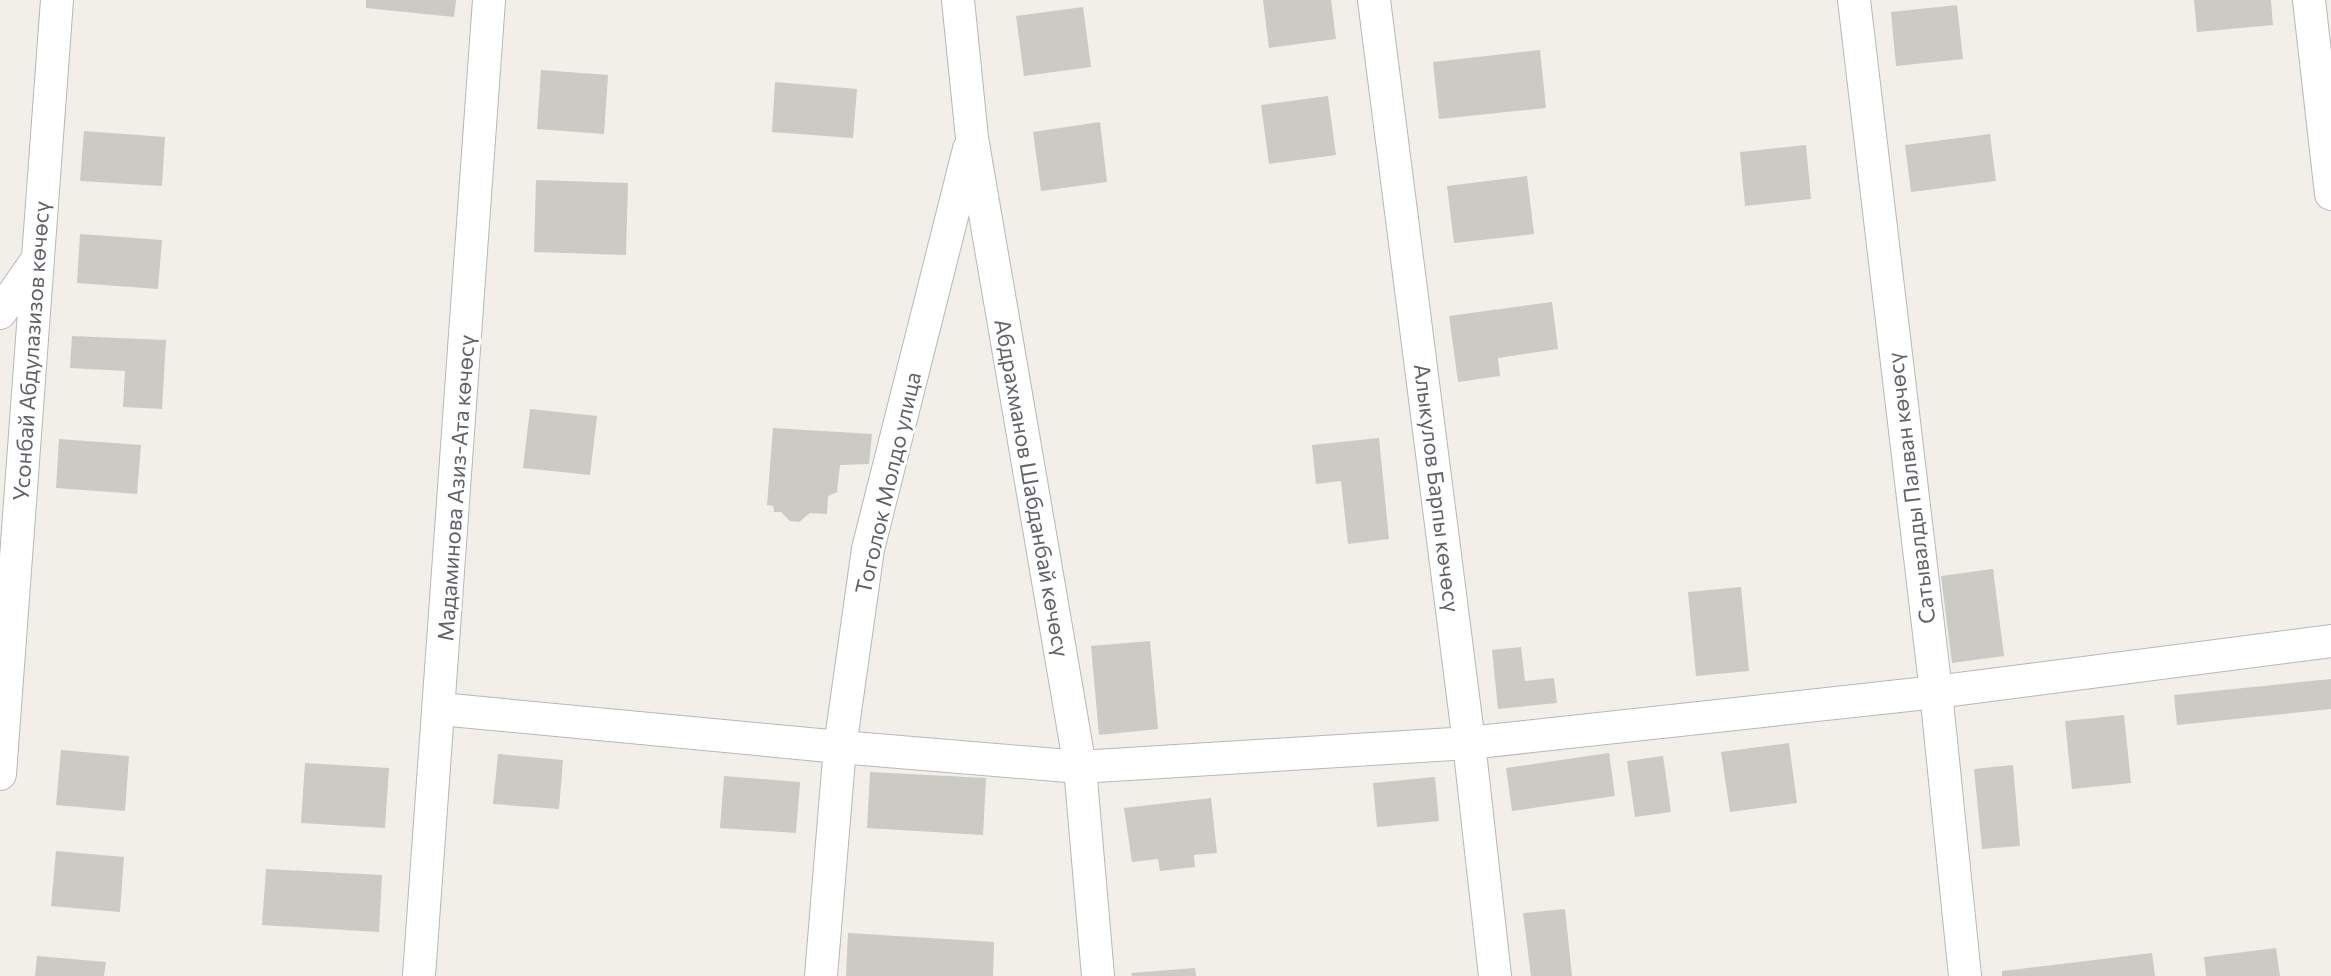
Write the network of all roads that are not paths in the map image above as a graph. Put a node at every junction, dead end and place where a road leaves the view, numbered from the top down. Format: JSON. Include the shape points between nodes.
{"nodes":[{"id":1,"x":57,"y":0,"type":"edge"},
{"id":2,"x":489,"y":0,"type":"edge"},
{"id":3,"x":958,"y":0,"type":"edge"},
{"id":4,"x":1374,"y":0,"type":"edge"},
{"id":5,"x":1854,"y":0,"type":"edge"},
{"id":6,"x":2309,"y":0,"type":"edge"},
{"id":7,"x":972,"y":138,"type":"junction"},
{"id":8,"x":2331,"y":194,"type":"edge"},
{"id":9,"x":37,"y":260,"type":"junction"},
{"id":10,"x":0,"y":313,"type":"edge"},
{"id":11,"x":2331,"y":641,"type":"edge"},
{"id":12,"x":1936,"y":692,"type":"junction"},
{"id":13,"x":440,"y":710,"type":"junction"},
{"id":14,"x":1469,"y":743,"type":"junction"},
{"id":15,"x":840,"y":747,"type":"junction"},
{"id":16,"x":1080,"y":766,"type":"junction"},
{"id":17,"x":0,"y":774,"type":"edge"},
{"id":18,"x":419,"y":976,"type":"edge"},
{"id":19,"x":821,"y":976,"type":"edge"},
{"id":20,"x":1098,"y":976,"type":"edge"},
{"id":21,"x":1495,"y":976,"type":"edge"},
{"id":22,"x":1965,"y":976,"type":"edge"}],
"edges":[{"from":1,"to":9,"type":"street","name":"Усонбай Абдулазизов көчөсү"},
{"from":2,"to":13,"type":"street","name":"Мадаминова Азиз-Ата көчөсү"},
{"from":3,"to":7,"type":"street","name":"Абдрахманов Шабданбай көчөсү"},
{"from":4,"to":14,"type":"street","name":"Алыкулов Барпы көчөсү"},
{"from":5,"to":12,"type":"street","name":"Сатывалды Палван көчөсү"},
{"from":6,"to":8,"type":"street"},
{"from":7,"to":15,"type":"street","name":"Тоголок Молдо улица","via":[[868,549]]},
{"from":7,"to":16,"type":"street","name":"Абдрахманов Шабданбай көчөсү"},
{"from":9,"to":10,"type":"street"},
{"from":9,"to":17,"type":"street","name":"Усонбай Абдулазизов көчөсү"},
{"from":11,"to":12,"type":"street"},
{"from":12,"to":14,"type":"street"},
{"from":12,"to":22,"type":"street","name":"Сатывалды Палван көчөсү"},
{"from":13,"to":15,"type":"street"},
{"from":13,"to":18,"type":"street","name":"Мадаминова Азиз-Ата көчөсү"},
{"from":14,"to":16,"type":"street"},
{"from":14,"to":21,"type":"street","name":"Алыкулов Барпы көчөсү"},
{"from":15,"to":16,"type":"street"},
{"from":15,"to":19,"type":"street","name":"Тоголок Молдо улица"},
{"from":16,"to":20,"type":"street","name":"Абдрахманов Шабданбай көчөсү"}]}
